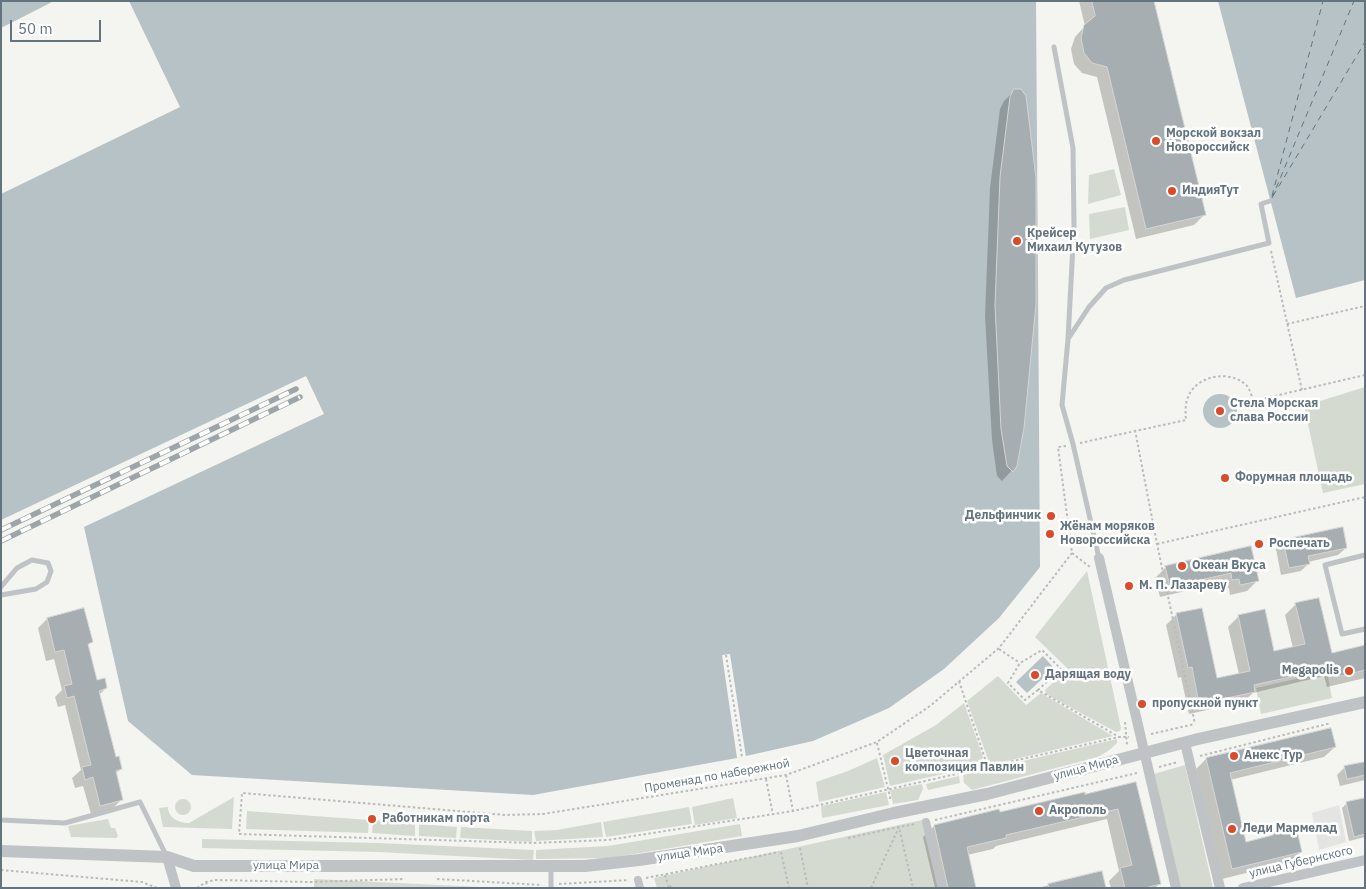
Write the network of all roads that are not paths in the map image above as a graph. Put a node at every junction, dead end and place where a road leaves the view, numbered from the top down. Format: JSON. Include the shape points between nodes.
{"nodes":[{"id":1,"x":1054,"y":47,"type":"dead end"},
{"id":2,"x":1270,"y":201,"type":"dead end"},
{"id":3,"x":1068,"y":339,"type":"junction"},
{"id":4,"x":1365,"y":555,"type":"edge"},
{"id":5,"x":1099,"y":558,"type":"joint"},
{"id":6,"x":1,"y":587,"type":"edge"},
{"id":7,"x":1,"y":595,"type":"edge"},
{"id":8,"x":1365,"y":629,"type":"edge"},
{"id":9,"x":1365,"y":702,"type":"edge"},
{"id":10,"x":1185,"y":743,"type":"junction"},
{"id":11,"x":1144,"y":753,"type":"junction"},
{"id":12,"x":1,"y":820,"type":"edge"},
{"id":13,"x":926,"y":822,"type":"road end"},
{"id":14,"x":1,"y":851,"type":"edge"},
{"id":15,"x":167,"y":857,"type":"junction"},
{"id":16,"x":1365,"y":860,"type":"edge"},
{"id":17,"x":551,"y":866,"type":"junction"},
{"id":18,"x":176,"y":888,"type":"edge"},
{"id":19,"x":551,"y":888,"type":"edge"},
{"id":20,"x":942,"y":888,"type":"edge"},
{"id":21,"x":1176,"y":888,"type":"edge"},
{"id":22,"x":1220,"y":888,"type":"edge"},
{"id":23,"x":1243,"y":888,"type":"edge"}],
"edges":[{"from":1,"to":3,"type":"lane","via":[[1073,148],[1074,226]]},
{"from":2,"to":3,"type":"lane","via":[[1261,204],[1269,243],[1124,280],[1106,288]]},
{"from":3,"to":5,"type":"lane","via":[[1062,405]]},
{"from":4,"to":8,"type":"lane","via":[[1325,565],[1342,634]]},
{"from":5,"to":11,"type":"street"},
{"from":6,"to":7,"type":"lane","via":[[17,568],[32,560],[48,563],[51,571],[47,582],[36,589]]},
{"from":9,"to":10,"type":"street","name":"улица Мира"},
{"from":10,"to":11,"type":"street","name":"улица Мира"},
{"from":10,"to":22,"type":"street"},
{"from":11,"to":17,"type":"street","name":"улица Мира","via":[[987,794],[779,840],[638,860]]},
{"from":11,"to":21,"type":"street"},
{"from":12,"to":15,"type":"lane","via":[[65,823],[140,802]]},
{"from":13,"to":20,"type":"street"},
{"from":14,"to":15,"type":"street","name":"улица Мира"},
{"from":15,"to":17,"type":"street","name":"улица Мира","via":[[194,866]]},
{"from":15,"to":18,"type":"street"},
{"from":16,"to":23,"type":"street","name":"улица Губернского"},
{"from":17,"to":19,"type":"lane"}]}
